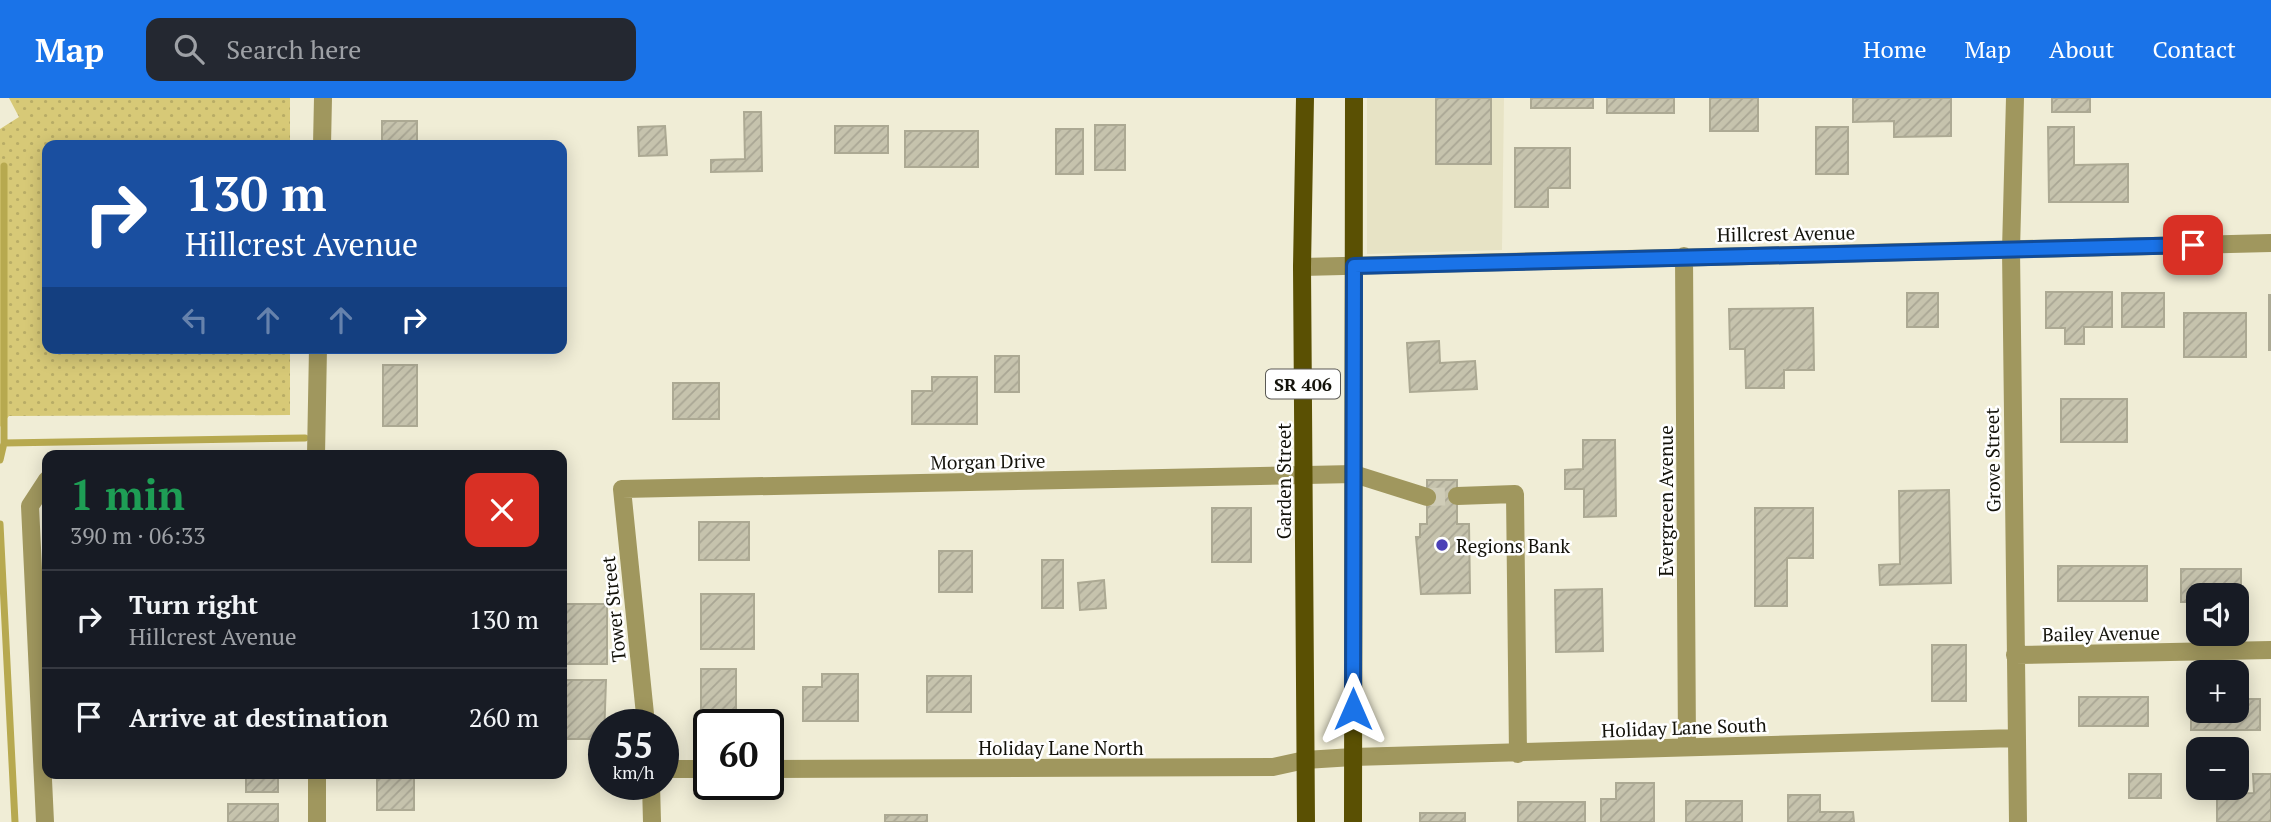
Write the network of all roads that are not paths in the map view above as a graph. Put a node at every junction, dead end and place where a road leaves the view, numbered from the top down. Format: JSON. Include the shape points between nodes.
{"nodes":[{"id":1,"x":323,"y":98,"type":"edge"},
{"id":2,"x":1305,"y":98,"type":"edge"},
{"id":3,"x":1354,"y":98,"type":"edge"},
{"id":4,"x":2015,"y":98,"type":"edge"},
{"id":5,"x":322,"y":140,"type":"edge"},
{"id":6,"x":2271,"y":243,"type":"edge"},
{"id":7,"x":2011,"y":250,"type":"junction"},
{"id":8,"x":1684,"y":256,"type":"junction"},
{"id":9,"x":1354,"y":266,"type":"junction"},
{"id":10,"x":1303,"y":267,"type":"junction"},
{"id":11,"x":318,"y":354,"type":"edge"},
{"id":12,"x":316,"y":450,"type":"edge"},
{"id":13,"x":1354,"y":474,"type":"junction"},
{"id":14,"x":1304,"y":475,"type":"junction"},
{"id":15,"x":42,"y":486,"type":"edge"},
{"id":16,"x":622,"y":489,"type":"joint"},
{"id":17,"x":1457,"y":496,"type":"tunnel mouth"},
{"id":18,"x":1427,"y":497,"type":"tunnel mouth"},
{"id":19,"x":2271,"y":650,"type":"edge"},
{"id":20,"x":2015,"y":655,"type":"junction"},
{"id":21,"x":644,"y":709,"type":"edge"},
{"id":22,"x":2017,"y":738,"type":"junction"},
{"id":23,"x":1687,"y":747,"type":"junction"},
{"id":24,"x":1518,"y":754,"type":"junction"},
{"id":25,"x":1353,"y":757,"type":"junction"},
{"id":26,"x":1305,"y":760,"type":"junction"},
{"id":27,"x":784,"y":769,"type":"edge"},
{"id":28,"x":42,"y":777,"type":"edge"},
{"id":29,"x":42,"y":779,"type":"edge"},
{"id":30,"x":317,"y":779,"type":"edge"},
{"id":31,"x":651,"y":800,"type":"edge"},
{"id":32,"x":44,"y":822,"type":"edge"},
{"id":33,"x":317,"y":822,"type":"edge"},
{"id":34,"x":652,"y":822,"type":"edge"},
{"id":35,"x":1306,"y":822,"type":"edge"},
{"id":36,"x":1353,"y":822,"type":"edge"},
{"id":37,"x":2018,"y":822,"type":"edge"}],
"edges":[{"from":1,"to":5,"type":"street"},
{"from":2,"to":10,"type":"main road","name":"Garden Street","number":"SR 406"},
{"from":3,"to":9,"type":"main road","number":"SR 406"},
{"from":4,"to":7,"type":"street","name":"Grove Street"},
{"from":6,"to":7,"type":"street","name":"Hillcrest Avenue"},
{"from":7,"to":8,"type":"street","name":"Hillcrest Avenue"},
{"from":7,"to":20,"type":"street","name":"Grove Street"},
{"from":8,"to":9,"type":"street","name":"Hillcrest Avenue"},
{"from":8,"to":23,"type":"street","name":"Evergreen Avenue"},
{"from":9,"to":10,"type":"street","name":"Hillcrest Avenue"},
{"from":9,"to":13,"type":"main road","number":"SR 406"},
{"from":10,"to":14,"type":"main road","name":"Garden Street","number":"SR 406"},
{"from":11,"to":12,"type":"street"},
{"from":13,"to":14,"type":"street","name":"Morgan Drive"},
{"from":13,"to":18,"type":"street","name":"Morgan Drive"},
{"from":13,"to":25,"type":"main road","number":"SR 406"},
{"from":14,"to":16,"type":"street","name":"Morgan Drive"},
{"from":14,"to":26,"type":"main road","name":"Garden Street","number":"SR 406"},
{"from":15,"to":28,"type":"street","via":[[30,506]]},
{"from":16,"to":21,"type":"street","name":"Tower Street"},
{"from":17,"to":24,"type":"street","via":[[1516,494]]},
{"from":19,"to":20,"type":"street","name":"Bailey Avenue"},
{"from":20,"to":22,"type":"street","name":"Grove Street"},
{"from":22,"to":23,"type":"street","name":"Holiday Lane South"},
{"from":22,"to":37,"type":"street","name":"Grove Street"},
{"from":23,"to":24,"type":"street","name":"Holiday Lane South"},
{"from":24,"to":25,"type":"street","name":"Holiday Lane South"},
{"from":25,"to":26,"type":"street","name":"Holiday Lane North"},
{"from":25,"to":36,"type":"main road","number":"SR 406"},
{"from":26,"to":27,"type":"street","name":"Holiday Lane North","via":[[1273,767]]},
{"from":26,"to":35,"type":"main road","name":"Garden Street","number":"SR 406"},
{"from":29,"to":32,"type":"street"},
{"from":30,"to":33,"type":"street"},
{"from":31,"to":34,"type":"street"}]}
